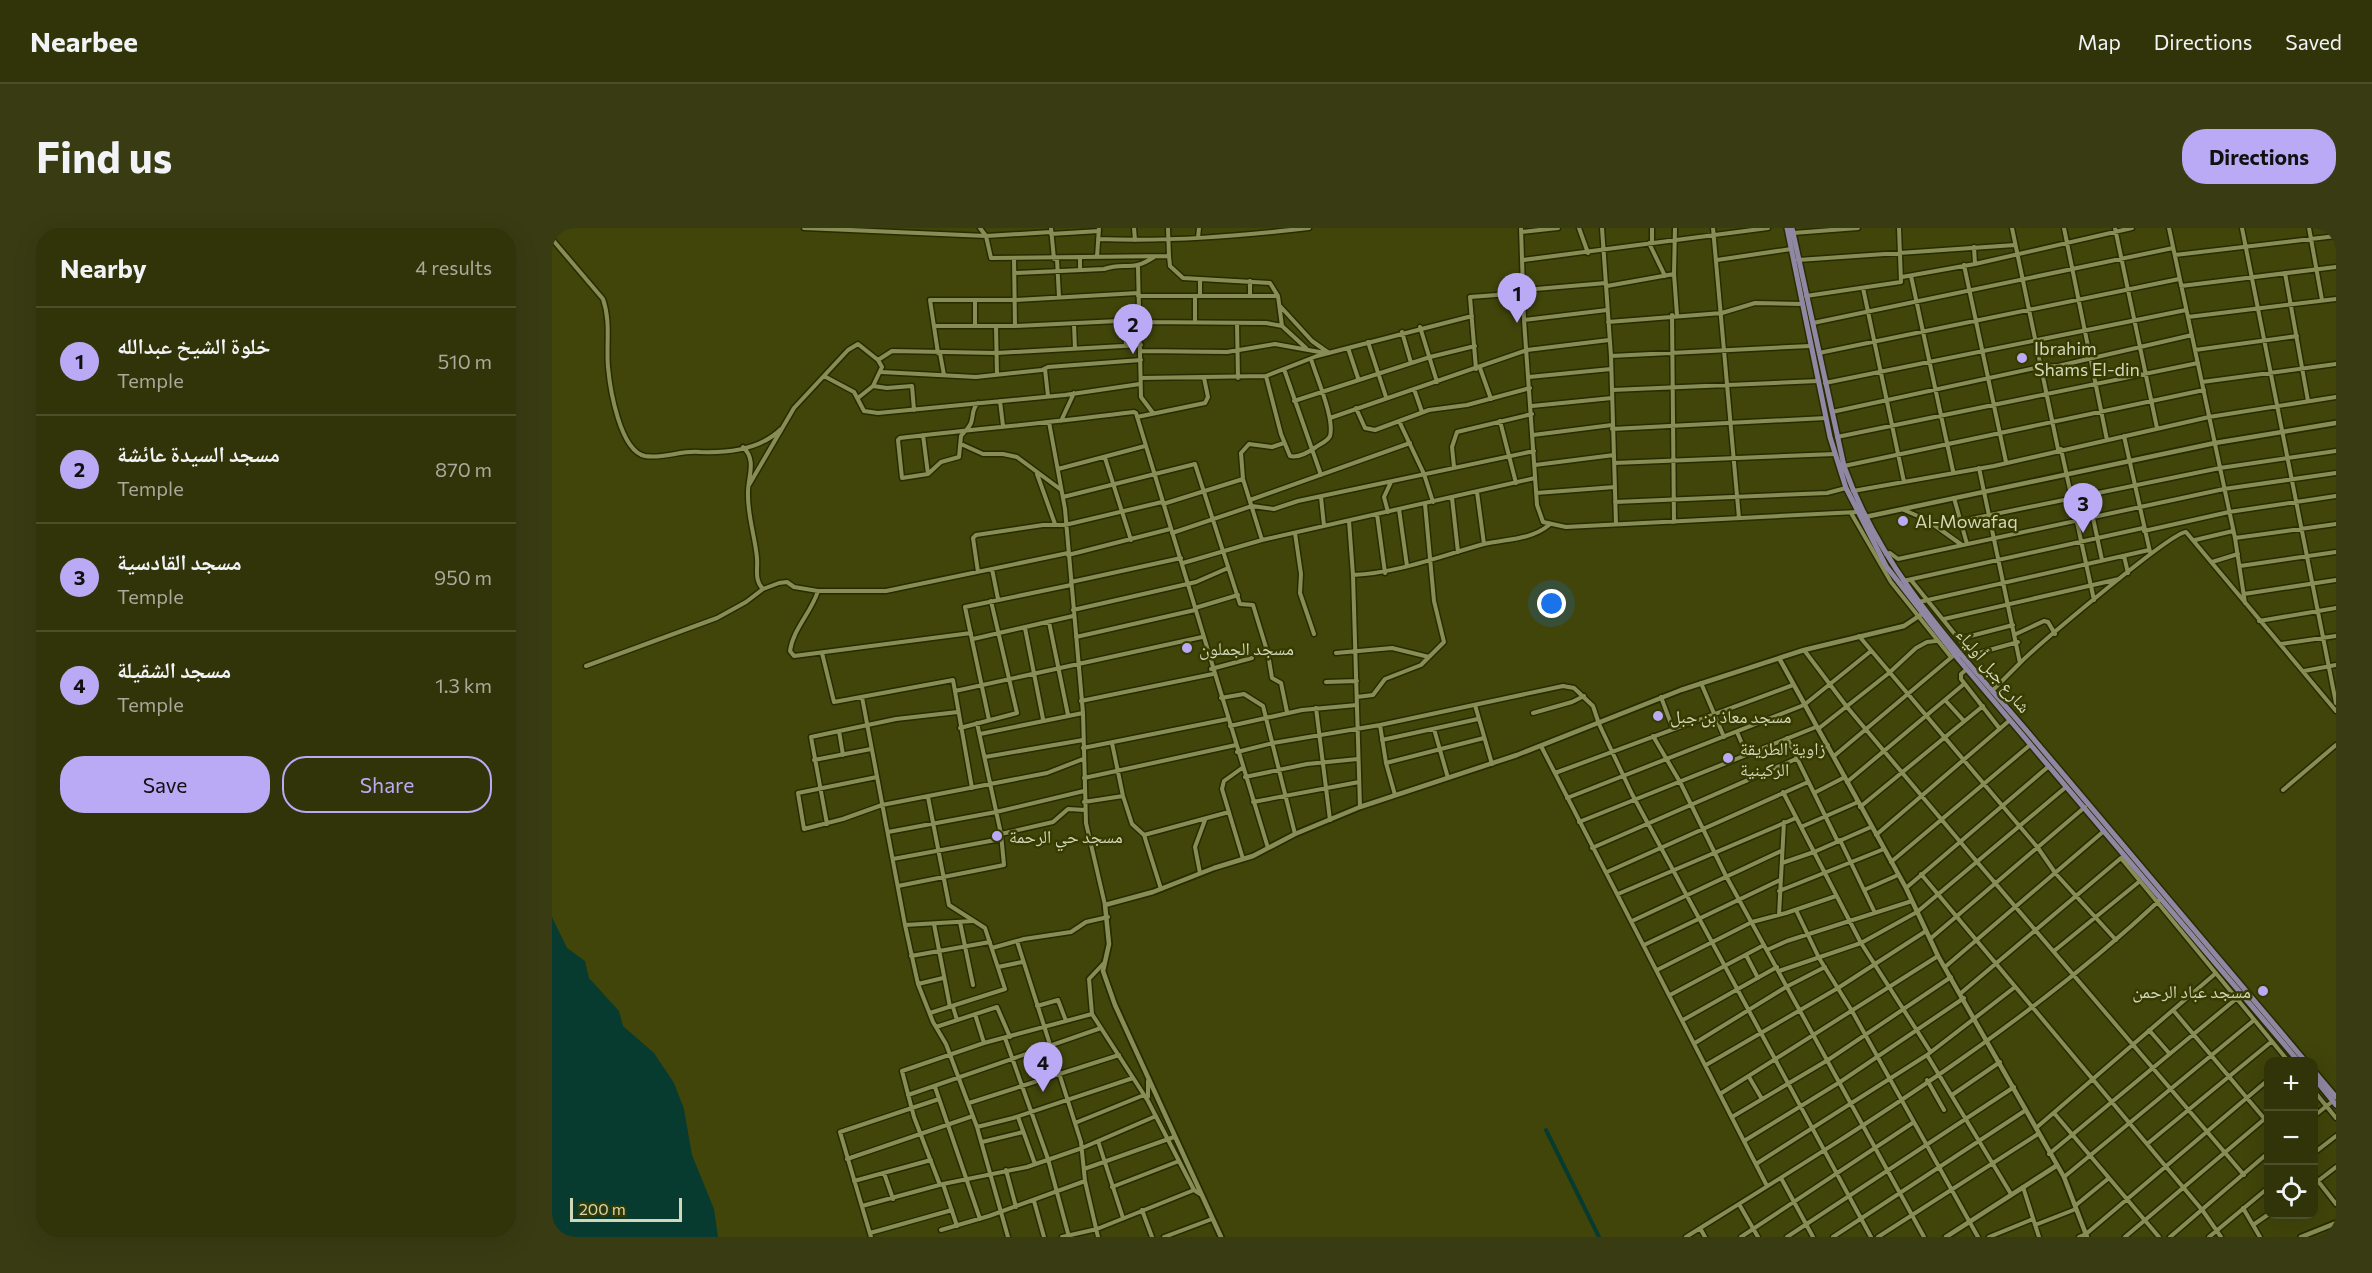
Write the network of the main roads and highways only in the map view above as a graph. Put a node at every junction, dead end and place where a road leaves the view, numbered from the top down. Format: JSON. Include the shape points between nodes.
{"nodes":[{"id":1,"x":1787,"y":228,"type":"edge"},
{"id":2,"x":1792,"y":230,"type":"edge"},
{"id":3,"x":1815,"y":354,"type":"junction"},
{"id":4,"x":1858,"y":515,"type":"junction"},
{"id":5,"x":2295,"y":1057,"type":"edge"},
{"id":6,"x":2302,"y":1057,"type":"edge"},
{"id":7,"x":2318,"y":1078,"type":"edge"},
{"id":8,"x":2318,"y":1083,"type":"edge"},
{"id":9,"x":2335,"y":1101,"type":"edge"}],
"edges":[{"from":1,"to":3,"type":"main road","name":"شارع جبل أولياء"},
{"from":2,"to":3,"type":"main road","name":"شارع جبل أولياء"},
{"from":3,"to":4,"type":"main road","name":"شارع جبل أولياء"},
{"from":3,"to":4,"type":"main road","name":"شارع جبل أولياء","via":[[1835,454]]},
{"from":4,"to":5,"type":"main road","name":"شارع جبل أولياء","via":[[1920,616]]},
{"from":4,"to":6,"type":"main road","name":"شارع جبل أولياء","via":[[1918,602]]},
{"from":7,"to":9,"type":"main road"},
{"from":8,"to":9,"type":"main road"}]}
